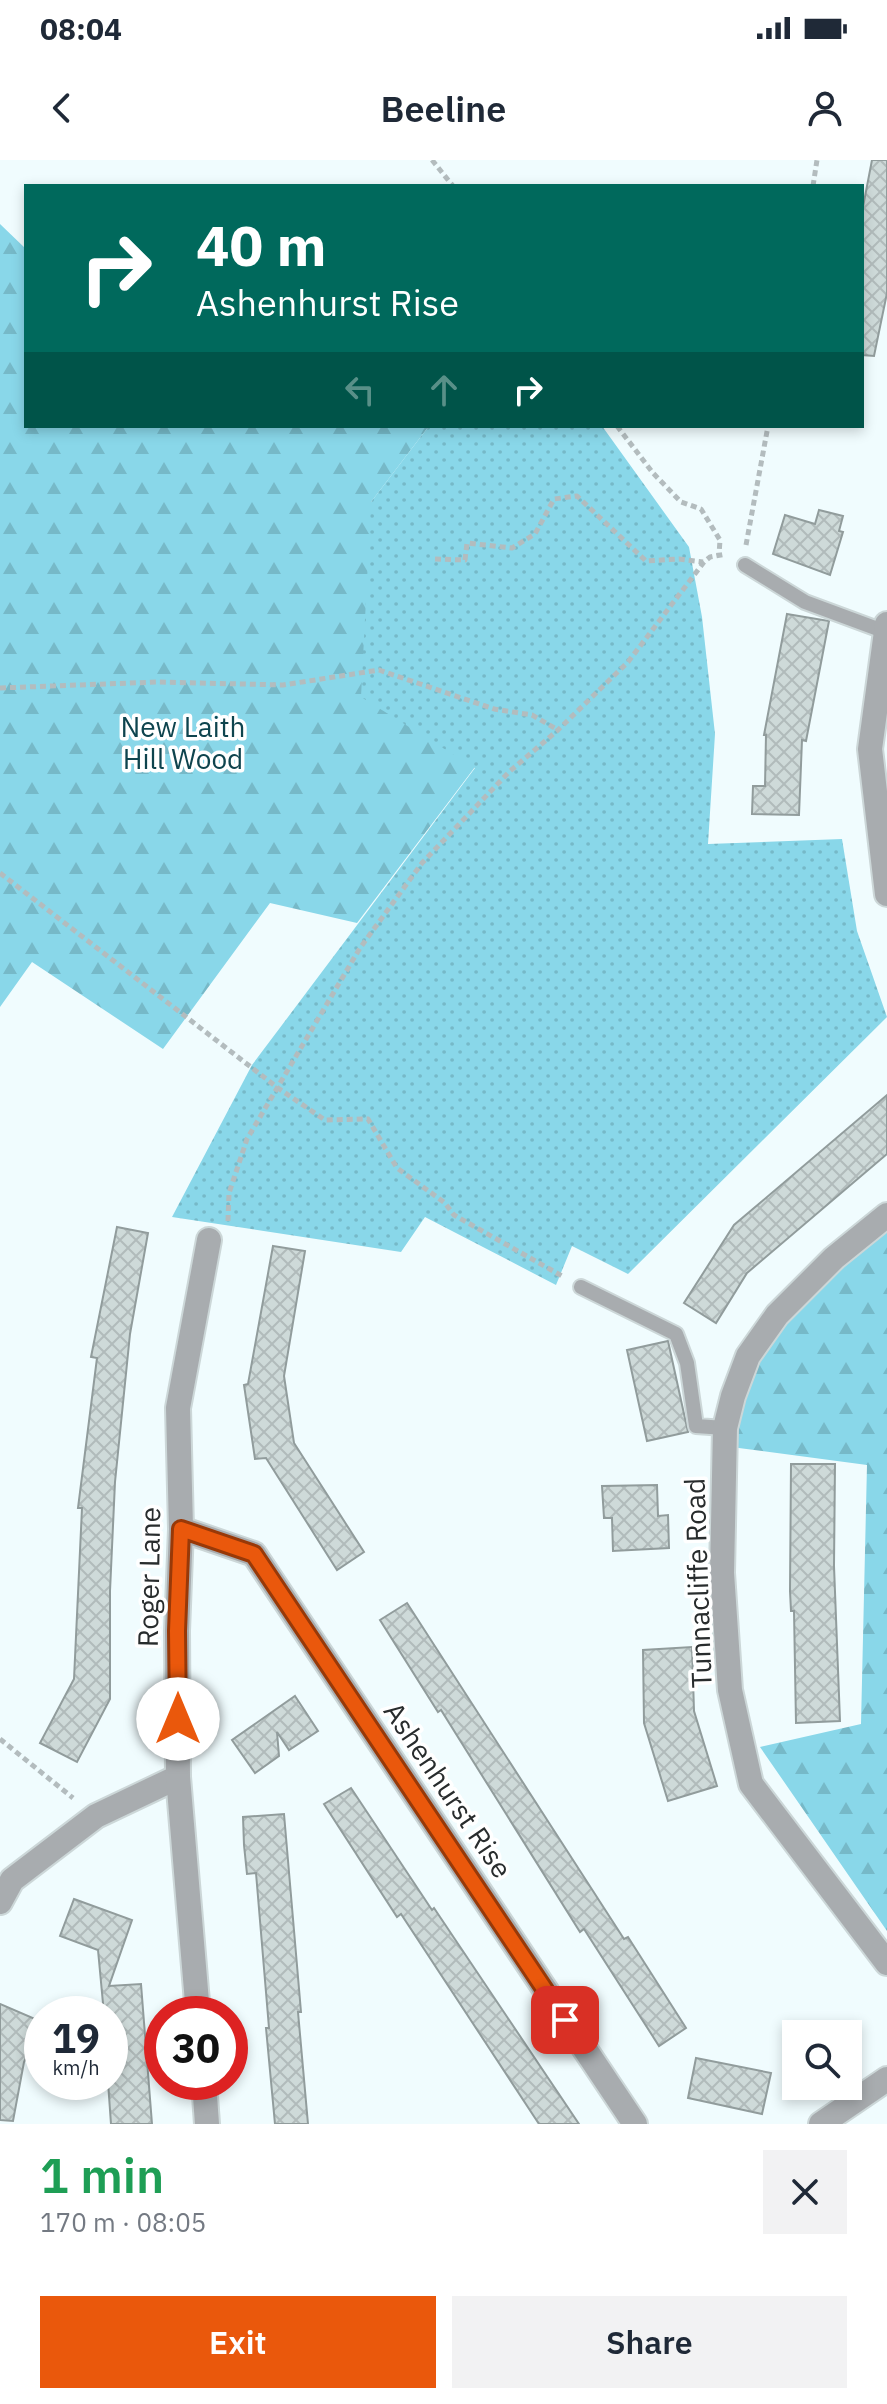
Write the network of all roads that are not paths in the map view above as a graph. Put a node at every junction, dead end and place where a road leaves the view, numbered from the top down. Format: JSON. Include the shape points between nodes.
{"nodes":[{"id":1,"x":745,"y":565,"type":"road end"},
{"id":2,"x":886,"y":628,"type":"edge"},
{"id":3,"x":887,"y":894,"type":"edge"},
{"id":4,"x":887,"y":1215,"type":"edge"},
{"id":5,"x":209,"y":1240,"type":"road end"},
{"id":6,"x":581,"y":1287,"type":"road end"},
{"id":7,"x":725,"y":1428,"type":"junction"},
{"id":8,"x":181,"y":1529,"type":"junction"},
{"id":9,"x":178,"y":1777,"type":"junction"},
{"id":10,"x":0,"y":1902,"type":"edge"},
{"id":11,"x":887,"y":1963,"type":"edge"},
{"id":12,"x":196,"y":1996,"type":"edge"},
{"id":13,"x":887,"y":2079,"type":"edge"},
{"id":14,"x":205,"y":2100,"type":"edge"},
{"id":15,"x":207,"y":2124,"type":"edge"},
{"id":16,"x":635,"y":2124,"type":"edge"},
{"id":17,"x":821,"y":2124,"type":"edge"}],
"edges":[{"from":1,"to":2,"type":"lane","via":[[805,602]]},
{"from":2,"to":3,"type":"street","via":[[870,749]]},
{"from":4,"to":7,"type":"street","name":"Tunnacliffe Road","via":[[777,1315],[748,1356]]},
{"from":5,"to":8,"type":"street","name":"Roger Lane","via":[[178,1408]]},
{"from":6,"to":7,"type":"lane","via":[[676,1334],[687,1363],[696,1426]]},
{"from":7,"to":11,"type":"street","name":"Tunnacliffe Road","via":[[722,1573],[730,1690],[751,1784]]},
{"from":8,"to":9,"type":"street","name":"Roger Lane"},
{"from":8,"to":16,"type":"street","name":"Ashenhurst Rise","via":[[254,1554]]},
{"from":9,"to":10,"type":"street","via":[[96,1816],[12,1880]]},
{"from":9,"to":12,"type":"street","name":"Roger Lane"},
{"from":13,"to":17,"type":"street"},
{"from":14,"to":15,"type":"street"}]}
